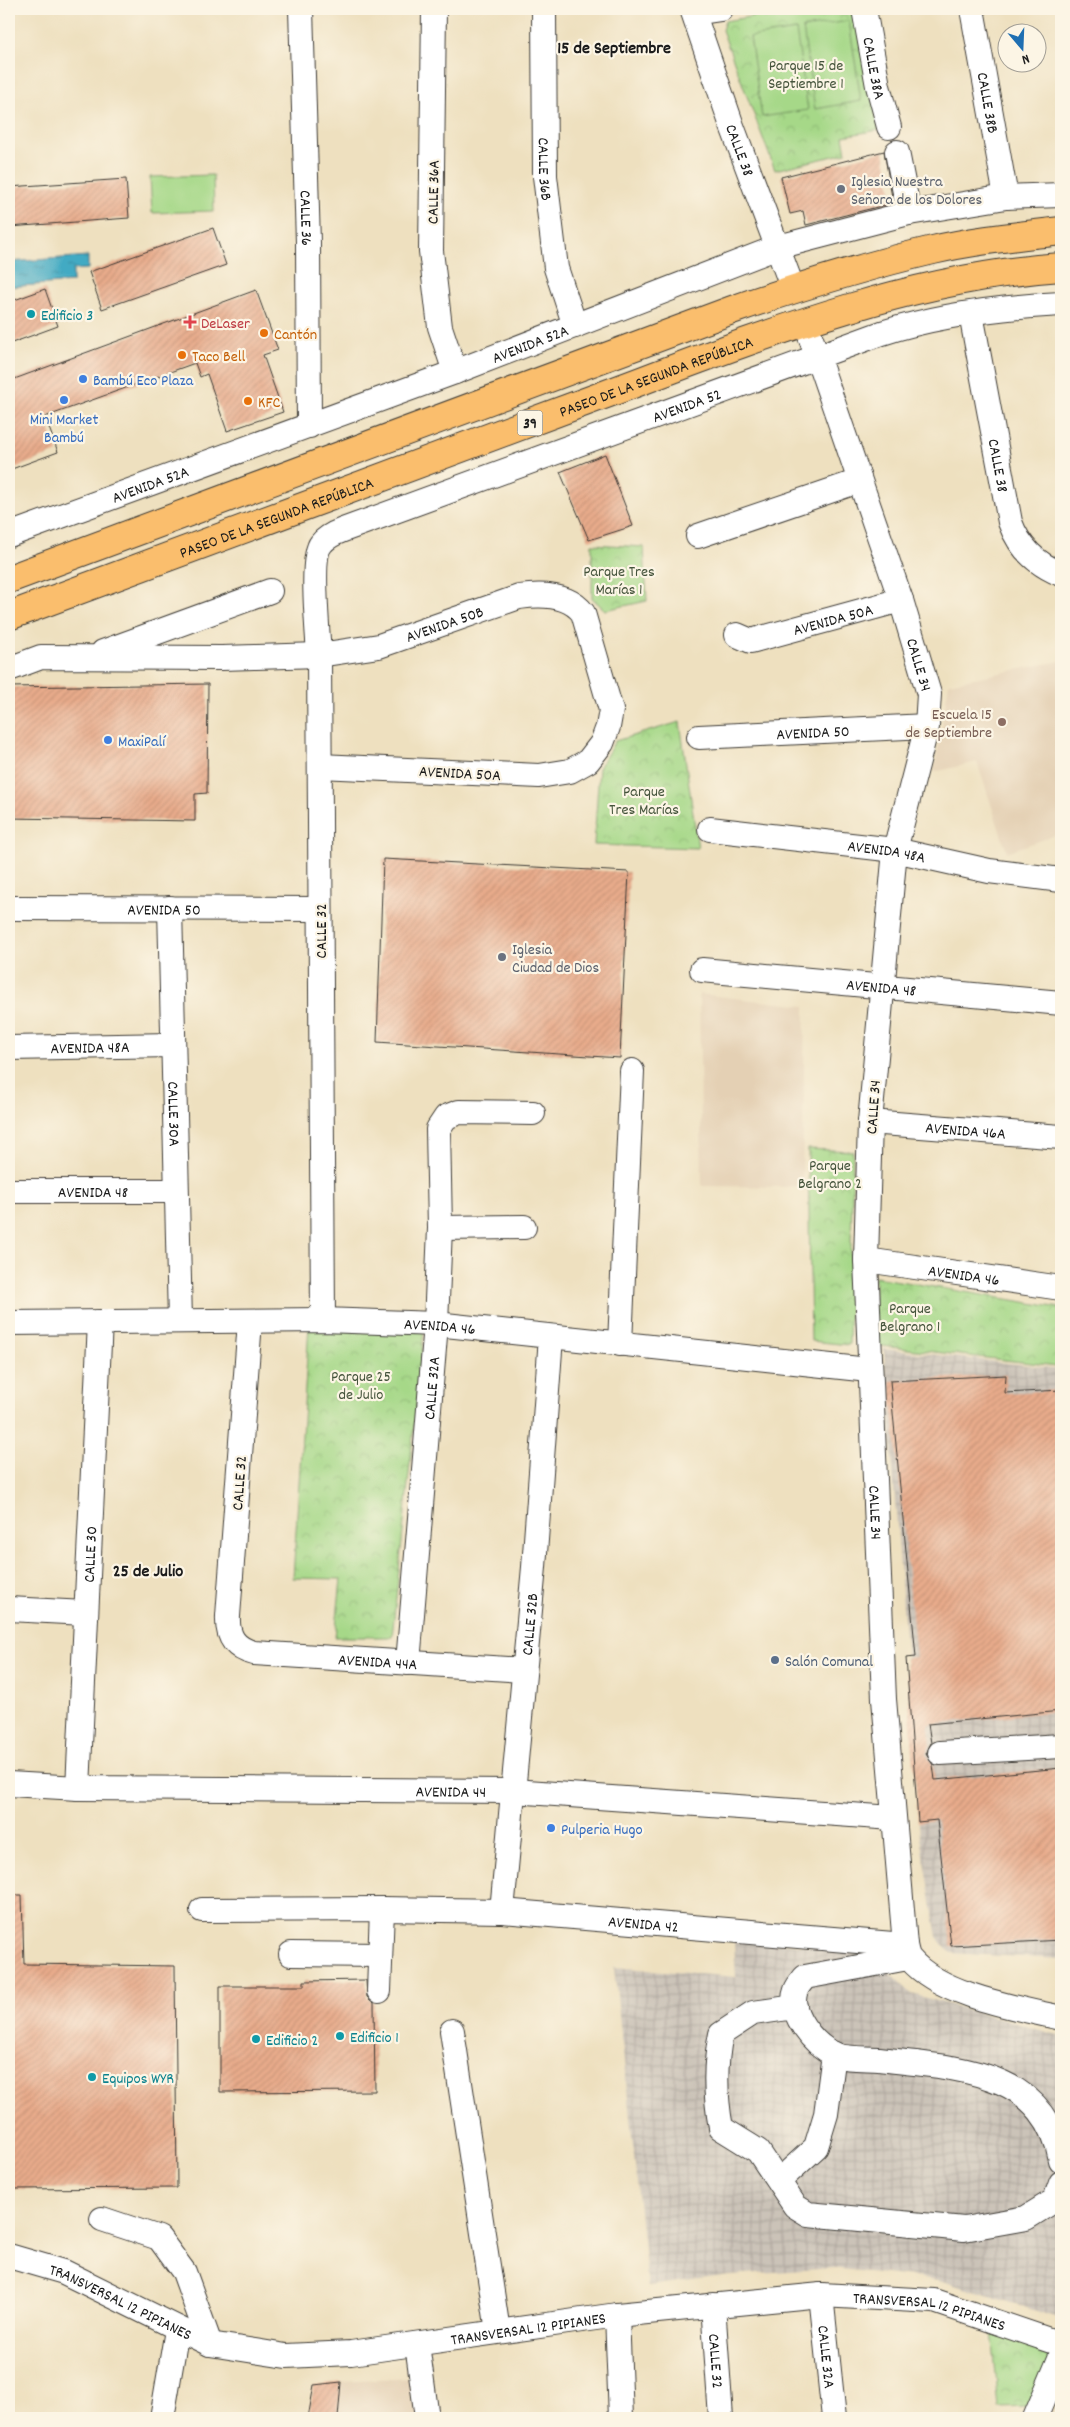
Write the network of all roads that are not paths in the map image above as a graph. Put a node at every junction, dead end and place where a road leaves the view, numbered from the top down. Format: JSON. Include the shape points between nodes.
{"nodes":[{"id":1,"x":301,"y":9,"type":"edge"},
{"id":2,"x":434,"y":9,"type":"edge"},
{"id":3,"x":544,"y":9,"type":"edge"},
{"id":4,"x":721,"y":9,"type":"edge"},
{"id":5,"x":864,"y":9,"type":"edge"},
{"id":6,"x":972,"y":9,"type":"edge"},
{"id":7,"x":693,"y":11,"type":"edge"},
{"id":8,"x":889,"y":127,"type":"dead end"},
{"id":9,"x":897,"y":152,"type":"dead end"},
{"id":10,"x":1061,"y":195,"type":"edge"},
{"id":11,"x":1006,"y":197,"type":"junction"},
{"id":12,"x":909,"y":213,"type":"junction"},
{"id":13,"x":1061,"y":231,"type":"edge"},
{"id":14,"x":778,"y":248,"type":"junction"},
{"id":15,"x":1061,"y":267,"type":"edge"},
{"id":16,"x":1026,"y":269,"type":"junction"},
{"id":17,"x":1061,"y":272,"type":"edge"},
{"id":18,"x":793,"y":289,"type":"junction"},
{"id":19,"x":1061,"y":304,"type":"edge"},
{"id":20,"x":971,"y":314,"type":"junction"},
{"id":21,"x":806,"y":324,"type":"junction"},
{"id":22,"x":575,"y":326,"type":"junction"},
{"id":23,"x":816,"y":356,"type":"junction"},
{"id":24,"x":455,"y":372,"type":"junction"},
{"id":25,"x":309,"y":426,"type":"junction"},
{"id":26,"x":860,"y":481,"type":"junction"},
{"id":27,"x":9,"y":535,"type":"edge"},
{"id":28,"x":698,"y":536,"type":"dead end"},
{"id":29,"x":321,"y":544,"type":"joint"},
{"id":30,"x":1061,"y":574,"type":"edge"},
{"id":31,"x":9,"y":578,"type":"edge"},
{"id":32,"x":270,"y":591,"type":"dead end"},
{"id":33,"x":901,"y":600,"type":"junction"},
{"id":34,"x":9,"y":616,"type":"edge"},
{"id":35,"x":737,"y":635,"type":"dead end"},
{"id":36,"x":319,"y":655,"type":"junction"},
{"id":37,"x":90,"y":657,"type":"junction"},
{"id":38,"x":9,"y":669,"type":"edge"},
{"id":39,"x":927,"y":726,"type":"junction"},
{"id":40,"x":699,"y":737,"type":"dead end"},
{"id":41,"x":594,"y":754,"type":"joint"},
{"id":42,"x":320,"y":766,"type":"junction"},
{"id":43,"x":710,"y":829,"type":"dead end"},
{"id":44,"x":895,"y":850,"type":"junction"},
{"id":45,"x":1061,"y":880,"type":"edge"},
{"id":46,"x":9,"y":908,"type":"edge"},
{"id":47,"x":170,"y":908,"type":"junction"},
{"id":48,"x":319,"y":909,"type":"junction"},
{"id":49,"x":702,"y":970,"type":"dead end"},
{"id":50,"x":881,"y":986,"type":"junction"},
{"id":51,"x":1061,"y":1002,"type":"edge"},
{"id":52,"x":172,"y":1045,"type":"junction"},
{"id":53,"x":9,"y":1048,"type":"edge"},
{"id":54,"x":632,"y":1071,"type":"dead end"},
{"id":55,"x":534,"y":1113,"type":"dead end"},
{"id":56,"x":870,"y":1122,"type":"junction"},
{"id":57,"x":1061,"y":1137,"type":"edge"},
{"id":58,"x":176,"y":1190,"type":"junction"},
{"id":59,"x":9,"y":1191,"type":"edge"},
{"id":60,"x":440,"y":1228,"type":"junction"},
{"id":61,"x":524,"y":1228,"type":"dead end"},
{"id":62,"x":866,"y":1260,"type":"junction"},
{"id":63,"x":1061,"y":1288,"type":"edge"},
{"id":64,"x":180,"y":1320,"type":"junction"},
{"id":65,"x":322,"y":1320,"type":"junction"},
{"id":66,"x":250,"y":1321,"type":"junction"},
{"id":67,"x":9,"y":1322,"type":"edge"},
{"id":68,"x":100,"y":1322,"type":"junction"},
{"id":69,"x":436,"y":1324,"type":"junction"},
{"id":70,"x":551,"y":1337,"type":"junction"},
{"id":71,"x":620,"y":1344,"type":"junction"},
{"id":72,"x":869,"y":1370,"type":"junction"},
{"id":73,"x":9,"y":1609,"type":"edge"},
{"id":74,"x":85,"y":1614,"type":"junction"},
{"id":75,"x":234,"y":1643,"type":"joint"},
{"id":76,"x":408,"y":1663,"type":"junction"},
{"id":77,"x":524,"y":1670,"type":"junction"},
{"id":78,"x":1061,"y":1746,"type":"edge"},
{"id":79,"x":940,"y":1754,"type":"dead end"},
{"id":80,"x":9,"y":1784,"type":"edge"},
{"id":81,"x":78,"y":1788,"type":"junction"},
{"id":82,"x":513,"y":1791,"type":"junction"},
{"id":83,"x":893,"y":1818,"type":"junction"},
{"id":84,"x":382,"y":1909,"type":"junction"},
{"id":85,"x":202,"y":1910,"type":"dead end"},
{"id":86,"x":502,"y":1912,"type":"junction"},
{"id":87,"x":907,"y":1951,"type":"junction"},
{"id":88,"x":290,"y":1954,"type":"dead end"},
{"id":89,"x":380,"y":1955,"type":"junction"},
{"id":90,"x":379,"y":1991,"type":"dead end"},
{"id":91,"x":795,"y":2006,"type":"junction"},
{"id":92,"x":1061,"y":2018,"type":"edge"},
{"id":93,"x":452,"y":2031,"type":"dead end"},
{"id":94,"x":834,"y":2054,"type":"junction"},
{"id":95,"x":1061,"y":2160,"type":"edge"},
{"id":96,"x":780,"y":2182,"type":"junction"},
{"id":97,"x":1061,"y":2184,"type":"edge"},
{"id":98,"x":102,"y":2219,"type":"dead end"},
{"id":99,"x":9,"y":2256,"type":"edge"},
{"id":100,"x":821,"y":2295,"type":"junction"},
{"id":101,"x":713,"y":2305,"type":"junction"},
{"id":102,"x":617,"y":2316,"type":"junction"},
{"id":103,"x":177,"y":2330,"type":"junction"},
{"id":104,"x":498,"y":2332,"type":"junction"},
{"id":105,"x":210,"y":2344,"type":"junction"},
{"id":106,"x":417,"y":2344,"type":"junction"},
{"id":107,"x":1061,"y":2344,"type":"edge"},
{"id":108,"x":1061,"y":2356,"type":"edge"},
{"id":109,"x":162,"y":2418,"type":"edge"},
{"id":110,"x":427,"y":2418,"type":"edge"},
{"id":111,"x":621,"y":2418,"type":"edge"},
{"id":112,"x":721,"y":2418,"type":"edge"},
{"id":113,"x":834,"y":2418,"type":"edge"},
{"id":114,"x":1035,"y":2418,"type":"edge"}],
"edges":[{"from":1,"to":25,"type":"street","name":"CALLE 36","via":[[308,243]]},
{"from":2,"to":24,"type":"street","name":"CALLE 36A","via":[[432,251],[440,327]]},
{"from":3,"to":22,"type":"street","name":"CALLE 36B","via":[[545,176],[556,268]]},
{"from":4,"to":7,"type":"street"},
{"from":5,"to":8,"type":"street","name":"CALLE 38A"},
{"from":6,"to":11,"type":"street","name":"CALLE 38B"},
{"from":7,"to":14,"type":"street","name":"CALLE 38"},
{"from":9,"to":12,"type":"street"},
{"from":10,"to":11,"type":"street","name":"AVENIDA 52A"},
{"from":11,"to":12,"type":"street","name":"AVENIDA 52A"},
{"from":12,"to":14,"type":"street","name":"AVENIDA 52A"},
{"from":13,"to":18,"type":"highway","number":"39","via":[[935,250]]},
{"from":14,"to":18,"type":"street","name":"CALLE 38"},
{"from":14,"to":22,"type":"street","name":"AVENIDA 52A"},
{"from":15,"to":16,"type":"highway","name":"PASEO DE LA SEGUNDA REPÚBLICA","number":"39"},
{"from":16,"to":17,"type":"highway"},
{"from":16,"to":21,"type":"highway","name":"PASEO DE LA SEGUNDA REPÚBLICA","number":"39","via":[[902,293]]},
{"from":18,"to":31,"type":"highway","number":"39"},
{"from":19,"to":20,"type":"street","name":"AVENIDA 52","via":[[1018,306]]},
{"from":20,"to":23,"type":"street","name":"AVENIDA 52","via":[[903,326]]},
{"from":20,"to":30,"type":"street","name":"CALLE 38","via":[[1010,522],[1020,544],[1029,554],[1040,564]]},
{"from":21,"to":23,"type":"street","name":"CALLE 34"},
{"from":21,"to":34,"type":"highway","name":"PASEO DE LA SEGUNDA REPÚBLICA","number":"39","via":[[734,347]]},
{"from":22,"to":24,"type":"street","name":"AVENIDA 52A"},
{"from":23,"to":26,"type":"street","name":"CALLE 34"},
{"from":23,"to":29,"type":"street","name":"AVENIDA 52","via":[[343,530]]},
{"from":24,"to":25,"type":"street","name":"AVENIDA 52A"},
{"from":25,"to":27,"type":"street","name":"AVENIDA 52A"},
{"from":26,"to":28,"type":"street"},
{"from":26,"to":33,"type":"street","name":"CALLE 34"},
{"from":29,"to":36,"type":"street","name":"CALLE 32","via":[[316,556]]},
{"from":32,"to":37,"type":"street"},
{"from":33,"to":35,"type":"street","name":"AVENIDA 50A","via":[[751,641]]},
{"from":33,"to":39,"type":"street","name":"CALLE 34","via":[[928,689]]},
{"from":36,"to":37,"type":"street","name":"AVENIDA 50B"},
{"from":36,"to":41,"type":"street","name":"AVENIDA 50B","via":[[379,646],[519,597],[548,595],[569,602],[580,609],[585,618],[611,710],[606,735]]},
{"from":36,"to":42,"type":"street","name":"CALLE 32"},
{"from":37,"to":38,"type":"street","name":"AVENIDA 50B","via":[[41,657]]},
{"from":39,"to":40,"type":"street","name":"AVENIDA 50"},
{"from":39,"to":44,"type":"street","name":"CALLE 34"},
{"from":41,"to":42,"type":"street","name":"AVENIDA 50A","via":[[570,771],[538,776]]},
{"from":42,"to":48,"type":"street","name":"CALLE 32"},
{"from":43,"to":44,"type":"street","name":"AVENIDA 48A"},
{"from":44,"to":45,"type":"street","name":"AVENIDA 48A","via":[[990,871]]},
{"from":44,"to":50,"type":"street","name":"CALLE 34"},
{"from":46,"to":47,"type":"street","name":"AVENIDA 50"},
{"from":47,"to":48,"type":"street","name":"AVENIDA 50"},
{"from":47,"to":52,"type":"street","name":"CALLE 30A"},
{"from":48,"to":65,"type":"street","name":"CALLE 32"},
{"from":49,"to":50,"type":"street","name":"AVENIDA 48"},
{"from":50,"to":51,"type":"street","name":"AVENIDA 48"},
{"from":50,"to":56,"type":"street","name":"CALLE 34"},
{"from":52,"to":53,"type":"street","name":"AVENIDA 48A"},
{"from":52,"to":58,"type":"street","name":"CALLE 30A"},
{"from":54,"to":71,"type":"street"},
{"from":55,"to":60,"type":"street","name":"CALLE 32A","via":[[468,1112],[450,1115],[443,1120],[438,1129]]},
{"from":56,"to":57,"type":"street","name":"AVENIDA 46A"},
{"from":56,"to":62,"type":"street","name":"CALLE 34"},
{"from":58,"to":59,"type":"street","name":"AVENIDA 48"},
{"from":58,"to":64,"type":"street","name":"CALLE 30A"},
{"from":60,"to":61,"type":"street"},
{"from":60,"to":69,"type":"street","name":"CALLE 32A"},
{"from":62,"to":63,"type":"street","name":"AVENIDA 46"},
{"from":62,"to":72,"type":"street","name":"CALLE 34"},
{"from":64,"to":66,"type":"street","name":"AVENIDA 46"},
{"from":64,"to":68,"type":"street","name":"AVENIDA 46"},
{"from":65,"to":66,"type":"street","name":"AVENIDA 46"},
{"from":65,"to":69,"type":"street","name":"AVENIDA 46"},
{"from":66,"to":75,"type":"street","name":"CALLE 32","via":[[228,1616]]},
{"from":67,"to":68,"type":"street","name":"AVENIDA 46"},
{"from":68,"to":74,"type":"street","name":"CALLE 30"},
{"from":69,"to":70,"type":"street","name":"AVENIDA 46"},
{"from":69,"to":76,"type":"street","name":"CALLE 32A"},
{"from":70,"to":71,"type":"street","name":"AVENIDA 46"},
{"from":70,"to":77,"type":"street","name":"CALLE 32B"},
{"from":71,"to":72,"type":"street","name":"AVENIDA 46"},
{"from":72,"to":83,"type":"street","name":"CALLE 34","via":[[884,1699]]},
{"from":73,"to":74,"type":"street"},
{"from":74,"to":81,"type":"street","name":"CALLE 30"},
{"from":75,"to":76,"type":"street","name":"AVENIDA 44A","via":[[254,1653]]},
{"from":76,"to":77,"type":"street","name":"AVENIDA 44A"},
{"from":77,"to":82,"type":"street","name":"CALLE 32B"},
{"from":78,"to":79,"type":"street"},
{"from":80,"to":81,"type":"street","name":"AVENIDA 44"},
{"from":81,"to":82,"type":"street","name":"AVENIDA 44"},
{"from":82,"to":83,"type":"street","name":"AVENIDA 44"},
{"from":82,"to":86,"type":"street","name":"CALLE 32B"},
{"from":83,"to":87,"type":"street","name":"CALLE 34"},
{"from":84,"to":85,"type":"street","name":"AVENIDA 42"},
{"from":84,"to":86,"type":"street","name":"AVENIDA 42"},
{"from":84,"to":89,"type":"street"},
{"from":86,"to":87,"type":"street","name":"AVENIDA 42"},
{"from":87,"to":91,"type":"street","via":[[805,1977],[796,1990]]},
{"from":87,"to":92,"type":"street","via":[[926,1973],[992,2003]]},
{"from":88,"to":89,"type":"street"},
{"from":89,"to":90,"type":"street"},
{"from":91,"to":94,"type":"street","via":[[810,2035]]},
{"from":91,"to":96,"type":"street","via":[[753,2013],[720,2034],[715,2064],[716,2105],[721,2128],[758,2151]]},
{"from":93,"to":104,"type":"street"},
{"from":94,"to":95,"type":"street","via":[[964,2069],[1004,2082],[1038,2107],[1058,2144]]},
{"from":94,"to":96,"type":"street","via":[[826,2114],[816,2146]]},
{"from":96,"to":97,"type":"street","via":[[795,2206],[808,2214],[964,2229],[1026,2218],[1054,2200]]},
{"from":98,"to":105,"type":"street","via":[[159,2238],[184,2272]]},
{"from":99,"to":103,"type":"street","name":"TRANSVERSAL 12 PIPIANES","via":[[64,2272]]},
{"from":100,"to":101,"type":"street","name":"TRANSVERSAL 12 PIPIANES"},
{"from":100,"to":107,"type":"street","name":"TRANSVERSAL 12 PIPIANES","via":[[934,2301]]},
{"from":100,"to":113,"type":"street","name":"CALLE 32A"},
{"from":101,"to":102,"type":"street","name":"TRANSVERSAL 12 PIPIANES"},
{"from":101,"to":112,"type":"street","name":"CALLE 32"},
{"from":102,"to":104,"type":"street","name":"TRANSVERSAL 12 PIPIANES"},
{"from":102,"to":111,"type":"street"},
{"from":103,"to":105,"type":"street","name":"TRANSVERSAL 12 PIPIANES"},
{"from":103,"to":109,"type":"street"},
{"from":104,"to":106,"type":"street","name":"TRANSVERSAL 12 PIPIANES"},
{"from":105,"to":106,"type":"street","name":"TRANSVERSAL 12 PIPIANES","via":[[286,2356],[351,2353]]},
{"from":106,"to":110,"type":"street"},
{"from":108,"to":114,"type":"street"}]}
